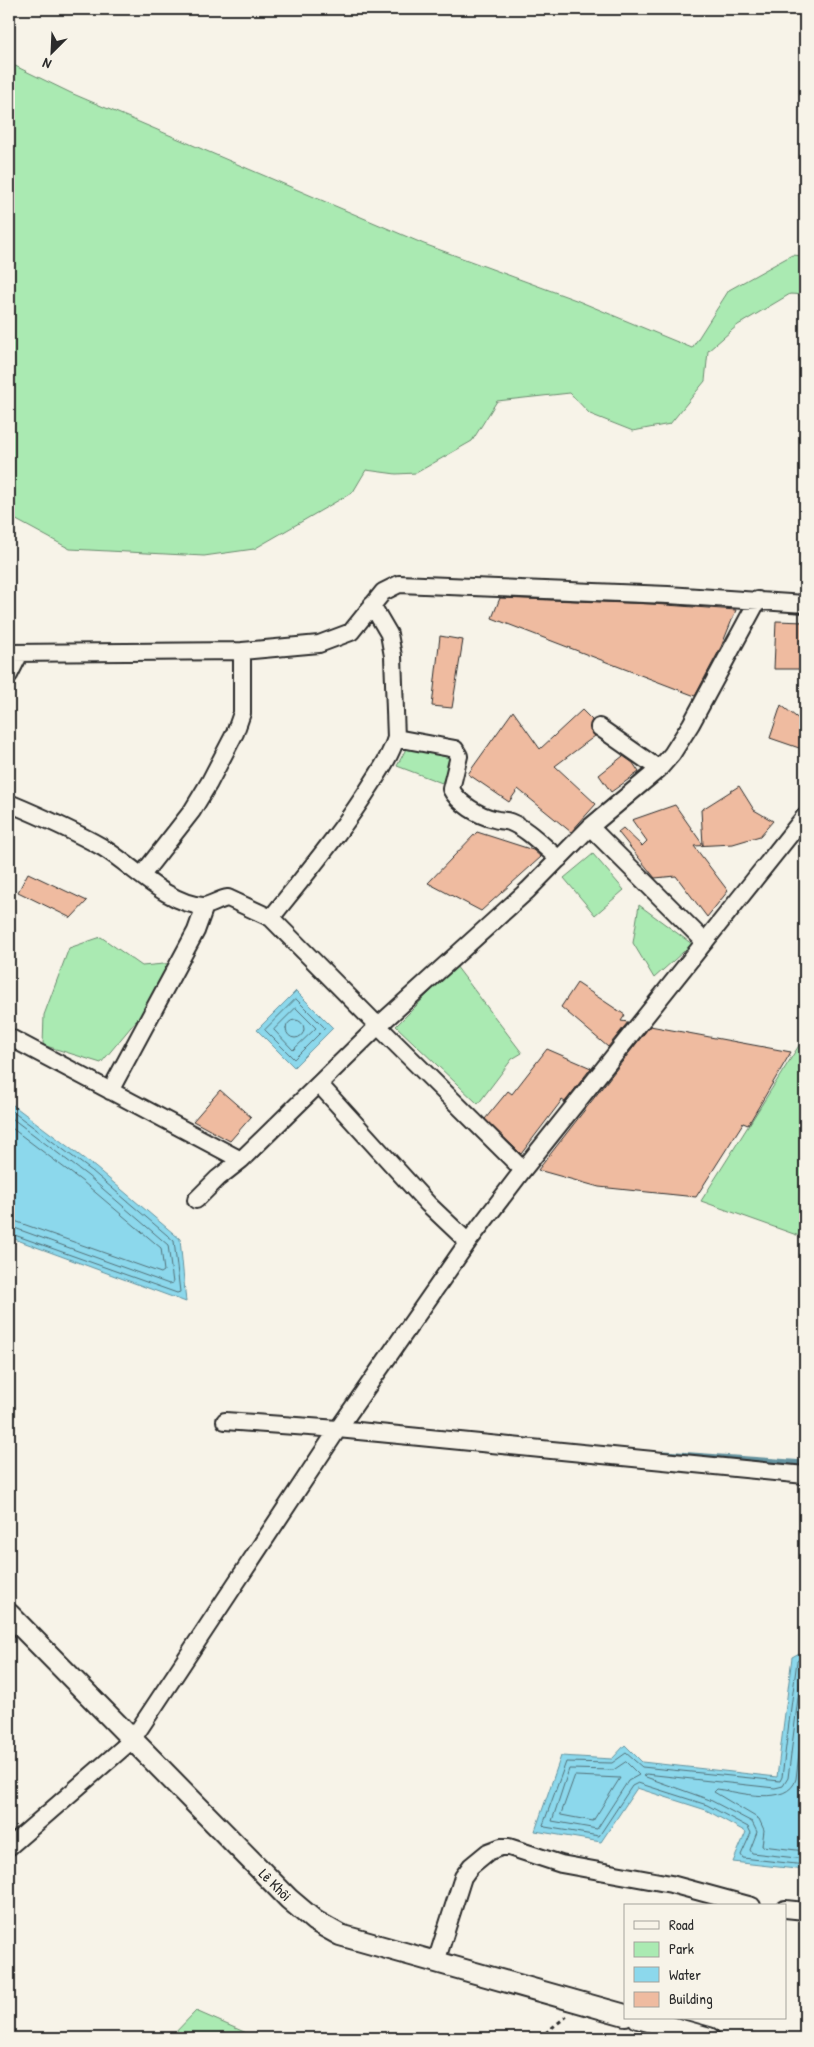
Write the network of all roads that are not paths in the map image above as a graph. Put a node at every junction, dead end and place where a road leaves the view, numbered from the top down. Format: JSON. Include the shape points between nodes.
{"nodes":[{"id":1,"x":758,"y":600,"type":"junction"},
{"id":2,"x":805,"y":604,"type":"edge"},
{"id":3,"x":372,"y":605,"type":"junction"},
{"id":4,"x":242,"y":651,"type":"junction"},
{"id":5,"x":14,"y":654,"type":"edge"},
{"id":6,"x":9,"y":675,"type":"edge"},
{"id":7,"x":599,"y":727,"type":"dead end"},
{"id":8,"x":396,"y":738,"type":"junction"},
{"id":9,"x":659,"y":768,"type":"junction"},
{"id":10,"x":9,"y":803,"type":"edge"},
{"id":11,"x":805,"y":816,"type":"edge"},
{"id":12,"x":590,"y":827,"type":"junction"},
{"id":13,"x":558,"y":859,"type":"junction"},
{"id":14,"x":142,"y":875,"type":"junction"},
{"id":15,"x":205,"y":906,"type":"junction"},
{"id":16,"x":271,"y":918,"type":"junction"},
{"id":17,"x":705,"y":942,"type":"junction"},
{"id":18,"x":378,"y":1026,"type":"junction"},
{"id":19,"x":9,"y":1037,"type":"edge"},
{"id":20,"x":319,"y":1084,"type":"junction"},
{"id":21,"x":110,"y":1092,"type":"junction"},
{"id":22,"x":241,"y":1160,"type":"junction"},
{"id":23,"x":523,"y":1170,"type":"junction"},
{"id":24,"x":196,"y":1200,"type":"dead end"},
{"id":25,"x":468,"y":1242,"type":"junction"},
{"id":26,"x":226,"y":1421,"type":"dead end"},
{"id":27,"x":338,"y":1429,"type":"junction"},
{"id":28,"x":805,"y":1475,"type":"edge"},
{"id":29,"x":9,"y":1614,"type":"edge"},
{"id":30,"x":132,"y":1740,"type":"junction"},
{"id":31,"x":9,"y":1847,"type":"edge"},
{"id":32,"x":729,"y":1903,"type":"edge"},
{"id":33,"x":786,"y":1909,"type":"edge"},
{"id":34,"x":805,"y":1911,"type":"edge"},
{"id":35,"x":436,"y":1962,"type":"junction"},
{"id":36,"x":624,"y":2015,"type":"edge"},
{"id":37,"x":645,"y":2020,"type":"edge"},
{"id":38,"x":709,"y":2038,"type":"edge"}],
"edges":[{"from":1,"to":2,"type":"street"},
{"from":1,"to":3,"type":"street","via":[[420,583],[389,587]]},
{"from":1,"to":9,"type":"street","via":[[691,724]]},
{"from":3,"to":4,"type":"street","via":[[355,629],[339,638],[319,644]]},
{"from":3,"to":8,"type":"street","via":[[389,634],[393,656]]},
{"from":4,"to":5,"type":"street","via":[[123,650]]},
{"from":4,"to":14,"type":"street","via":[[242,713],[235,733],[192,811]]},
{"from":5,"to":6,"type":"street"},
{"from":7,"to":9,"type":"street"},
{"from":8,"to":13,"type":"street","via":[[455,749],[459,756],[451,789],[454,795],[486,817],[509,822],[524,831]]},
{"from":8,"to":16,"type":"street","via":[[361,801]]},
{"from":9,"to":12,"type":"street"},
{"from":10,"to":14,"type":"street","via":[[103,848]]},
{"from":11,"to":17,"type":"street"},
{"from":12,"to":13,"type":"street"},
{"from":12,"to":17,"type":"street"},
{"from":13,"to":18,"type":"street"},
{"from":14,"to":15,"type":"street","via":[[184,902]]},
{"from":15,"to":16,"type":"street","via":[[228,898]]},
{"from":15,"to":21,"type":"street","via":[[196,931]]},
{"from":16,"to":18,"type":"street"},
{"from":17,"to":23,"type":"street"},
{"from":18,"to":20,"type":"street"},
{"from":18,"to":23,"type":"street"},
{"from":19,"to":21,"type":"street"},
{"from":20,"to":22,"type":"street"},
{"from":20,"to":25,"type":"street","via":[[428,1204]]},
{"from":21,"to":22,"type":"street"},
{"from":22,"to":24,"type":"street"},
{"from":23,"to":25,"type":"street"},
{"from":25,"to":27,"type":"street"},
{"from":26,"to":27,"type":"street"},
{"from":27,"to":28,"type":"street"},
{"from":27,"to":30,"type":"street"},
{"from":29,"to":30,"type":"street","name":"Lê Khôi"},
{"from":30,"to":31,"type":"street"},
{"from":30,"to":35,"type":"street","name":"Lê Khôi","via":[[289,1899],[315,1921],[340,1935]]},
{"from":32,"to":35,"type":"street","via":[[671,1884],[560,1864],[514,1848],[501,1847],[488,1852],[462,1877]]},
{"from":33,"to":34,"type":"street"},
{"from":35,"to":36,"type":"street","name":"Lê Khôi"},
{"from":37,"to":38,"type":"street"}]}
